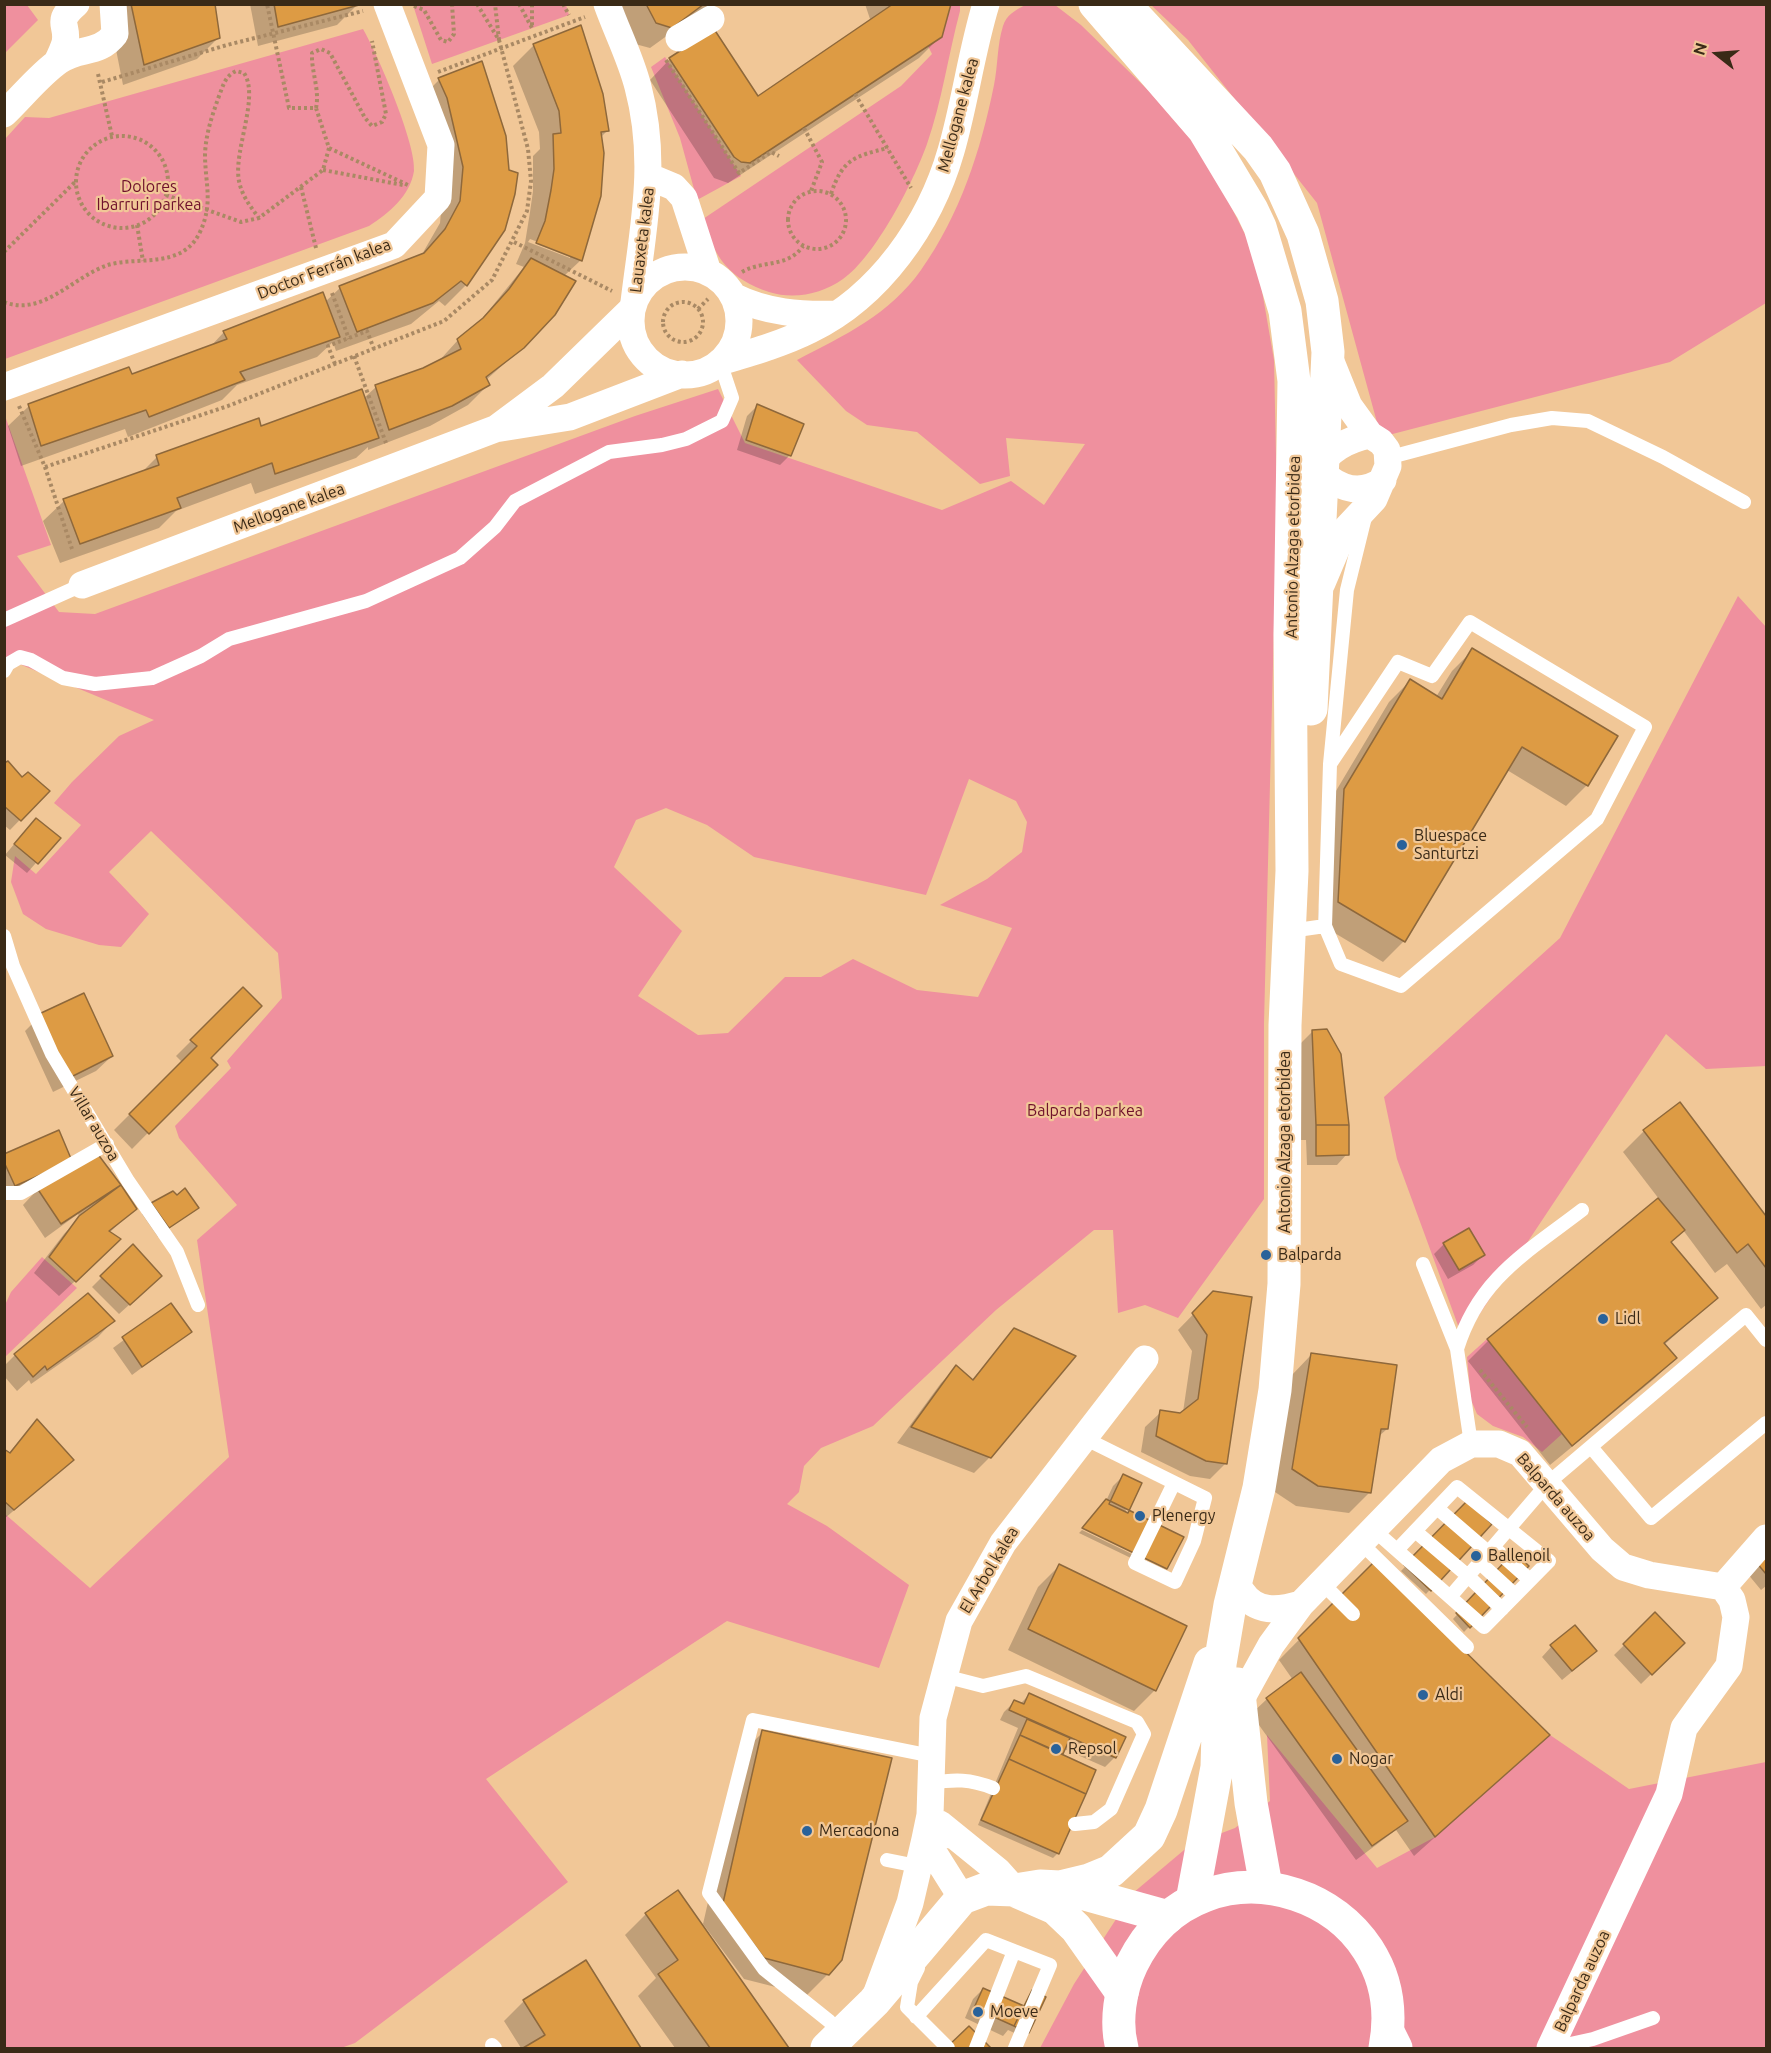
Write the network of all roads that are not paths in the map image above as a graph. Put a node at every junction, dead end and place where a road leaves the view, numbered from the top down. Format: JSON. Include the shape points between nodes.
{"nodes":[{"id":1,"x":76,"y":4,"type":"edge"},
{"id":2,"x":113,"y":4,"type":"edge"},
{"id":3,"x":1095,"y":4,"type":"edge"},
{"id":4,"x":1124,"y":4,"type":"edge"},
{"id":5,"x":390,"y":6,"type":"edge"},
{"id":6,"x":608,"y":6,"type":"edge"},
{"id":7,"x":984,"y":9,"type":"edge"},
{"id":8,"x":57,"y":62,"type":"junction"},
{"id":9,"x":4,"y":114,"type":"edge"},
{"id":10,"x":650,"y":177,"type":"junction"},
{"id":11,"x":1260,"y":226,"type":"junction"},
{"id":12,"x":722,"y":284,"type":"junction"},
{"id":13,"x":633,"y":306,"type":"junction"},
{"id":14,"x":838,"y":314,"type":"junction"},
{"id":15,"x":1328,"y":352,"type":"junction"},
{"id":16,"x":720,"y":362,"type":"junction"},
{"id":17,"x":682,"y":375,"type":"junction"},
{"id":18,"x":7,"y":386,"type":"edge"},
{"id":19,"x":495,"y":429,"type":"junction"},
{"id":20,"x":1370,"y":435,"type":"junction"},
{"id":21,"x":1321,"y":466,"type":"junction"},
{"id":22,"x":1385,"y":469,"type":"junction"},
{"id":23,"x":1744,"y":502,"type":"dead end"},
{"id":24,"x":1366,"y":509,"type":"junction"},
{"id":25,"x":82,"y":585,"type":"joint"},
{"id":26,"x":1317,"y":595,"type":"junction"},
{"id":27,"x":4,"y":620,"type":"edge"},
{"id":28,"x":1290,"y":634,"type":"junction"},
{"id":29,"x":4,"y":671,"type":"edge"},
{"id":30,"x":1330,"y":764,"type":"junction"},
{"id":31,"x":1292,"y":871,"type":"junction"},
{"id":32,"x":1325,"y":926,"type":"junction"},
{"id":33,"x":1288,"y":931,"type":"junction"},
{"id":34,"x":4,"y":936,"type":"edge"},
{"id":35,"x":107,"y":1144,"type":"junction"},
{"id":36,"x":4,"y":1192,"type":"edge"},
{"id":37,"x":1582,"y":1210,"type":"dead end"},
{"id":38,"x":1423,"y":1264,"type":"dead end"},
{"id":39,"x":198,"y":1305,"type":"dead end"},
{"id":40,"x":1767,"y":1340,"type":"edge"},
{"id":41,"x":1458,"y":1347,"type":"junction"},
{"id":42,"x":1145,"y":1359,"type":"dead end"},
{"id":43,"x":1767,"y":1423,"type":"edge"},
{"id":44,"x":1082,"y":1437,"type":"junction"},
{"id":45,"x":1471,"y":1444,"type":"junction"},
{"id":46,"x":1591,"y":1447,"type":"junction"},
{"id":47,"x":1174,"y":1483,"type":"junction"},
{"id":48,"x":1548,"y":1483,"type":"junction"},
{"id":49,"x":1437,"y":1508,"type":"junction"},
{"id":50,"x":1508,"y":1529,"type":"junction"},
{"id":51,"x":1415,"y":1531,"type":"junction"},
{"id":52,"x":1367,"y":1536,"type":"junction"},
{"id":53,"x":1767,"y":1538,"type":"edge"},
{"id":54,"x":1397,"y":1550,"type":"junction"},
{"id":55,"x":1487,"y":1554,"type":"junction"},
{"id":56,"x":1468,"y":1576,"type":"junction"},
{"id":57,"x":1530,"y":1580,"type":"junction"},
{"id":58,"x":1322,"y":1583,"type":"junction"},
{"id":59,"x":1723,"y":1587,"type":"junction"},
{"id":60,"x":1515,"y":1595,"type":"junction"},
{"id":61,"x":1450,"y":1597,"type":"junction"},
{"id":62,"x":1246,"y":1602,"type":"junction"},
{"id":63,"x":1300,"y":1604,"type":"junction"},
{"id":64,"x":1502,"y":1609,"type":"junction"},
{"id":65,"x":1353,"y":1614,"type":"dead end"},
{"id":66,"x":1271,"y":1645,"type":"junction"},
{"id":67,"x":1467,"y":1647,"type":"dead end"},
{"id":68,"x":944,"y":1676,"type":"junction"},
{"id":69,"x":1239,"y":1703,"type":"junction"},
{"id":70,"x":932,"y":1756,"type":"junction"},
{"id":71,"x":931,"y":1783,"type":"junction"},
{"id":72,"x":993,"y":1788,"type":"dead end"},
{"id":73,"x":1076,"y":1824,"type":"dead end"},
{"id":74,"x":928,"y":1827,"type":"junction"},
{"id":75,"x":887,"y":1860,"type":"dead end"},
{"id":76,"x":917,"y":1866,"type":"junction"},
{"id":77,"x":1266,"y":1886,"type":"junction"},
{"id":78,"x":1060,"y":1887,"type":"junction"},
{"id":79,"x":1015,"y":1890,"type":"junction"},
{"id":80,"x":962,"y":1898,"type":"junction"},
{"id":81,"x":1180,"y":1909,"type":"junction"},
{"id":82,"x":1014,"y":1951,"type":"junction"},
{"id":83,"x":1122,"y":1993,"type":"junction"},
{"id":84,"x":874,"y":2002,"type":"junction"},
{"id":85,"x":912,"y":2012,"type":"junction"},
{"id":86,"x":1653,"y":2018,"type":"dead end"},
{"id":87,"x":1390,"y":2043,"type":"edge"},
{"id":88,"x":839,"y":2044,"type":"edge"},
{"id":89,"x":1120,"y":2046,"type":"edge"},
{"id":90,"x":948,"y":2049,"type":"edge"},
{"id":91,"x":975,"y":2049,"type":"edge"},
{"id":92,"x":1015,"y":2049,"type":"edge"},
{"id":93,"x":1551,"y":2049,"type":"edge"}],
"edges":[{"from":1,"to":8,"type":"street","via":[[66,13],[62,26],[65,41]]},
{"from":2,"to":8,"type":"street","via":[[115,34],[107,45],[76,51]]},
{"from":3,"to":11,"type":"street","name":"Antonio Alzaga etorbidea","via":[[1204,130]]},
{"from":4,"to":15,"type":"street","name":"Antonio Alzaga etorbidea","via":[[1258,148],[1275,172],[1303,234],[1322,302]]},
{"from":5,"to":18,"type":"street","name":"Doctor Ferrán kalea","via":[[441,145],[438,198],[393,244]]},
{"from":6,"to":10,"type":"street","name":"Lauaxeta kalea","via":[[638,86]]},
{"from":7,"to":14,"type":"street","name":"Mellogane kalea","via":[[951,154],[925,212],[889,268]]},
{"from":8,"to":9,"type":"street"},
{"from":10,"to":12,"type":"street","name":"Lauaxeta kalea","via":[[674,187],[684,198]]},
{"from":10,"to":13,"type":"street","name":"Lauaxeta kalea"},
{"from":11,"to":21,"type":"street","via":[[1292,284],[1306,364],[1308,459]]},
{"from":11,"to":28,"type":"street","name":"Antonio Alzaga etorbidea","via":[[1285,311],[1294,381]]},
{"from":12,"to":13,"type":"street","name":"Mellogane kalea","via":[[691,267],[673,268],[656,274]]},
{"from":12,"to":14,"type":"street","via":[[768,310]]},
{"from":12,"to":16,"type":"street","name":"Lauaxeta kalea","via":[[739,314],[732,348]]},
{"from":13,"to":17,"type":"street","name":"Lauaxeta kalea","via":[[633,335],[640,350],[651,363]]},
{"from":13,"to":19,"type":"street","name":"Mellogane kalea","via":[[553,386]]},
{"from":14,"to":16,"type":"street","name":"Mellogane kalea","via":[[783,342]]},
{"from":15,"to":20,"type":"street","via":[[1349,406]]},
{"from":15,"to":21,"type":"street","name":"Antonio Alzaga etorbidea"},
{"from":16,"to":17,"type":"street","name":"Mellogane kalea","via":[[703,372]]},
{"from":16,"to":29,"type":"lane","via":[[732,398],[722,421],[678,441],[609,452],[515,501],[495,527],[460,558],[420,579],[366,602],[229,639],[152,678],[95,684],[63,678],[20,657]]},
{"from":17,"to":19,"type":"street","name":"Mellogane kalea","via":[[570,417]]},
{"from":19,"to":25,"type":"street","name":"Mellogane kalea"},
{"from":20,"to":21,"type":"street","via":[[1352,438]]},
{"from":20,"to":22,"type":"street","via":[[1387,450]]},
{"from":21,"to":22,"type":"street","via":[[1334,483],[1352,489],[1371,488]]},
{"from":21,"to":26,"type":"street","name":"Antonio Alzaga etorbidea"},
{"from":21,"to":28,"type":"street","via":[[1311,474],[1306,494],[1303,608]]},
{"from":22,"to":23,"type":"lane","via":[[1511,425],[1552,418],[1588,421]]},
{"from":22,"to":24,"type":"street"},
{"from":24,"to":26,"type":"street","via":[[1344,531]]},
{"from":24,"to":30,"type":"lane","via":[[1347,590]]},
{"from":25,"to":27,"type":"lane"},
{"from":26,"to":31,"type":"street","name":"Antonio Alzaga etorbidea","via":[[1311,712]]},
{"from":28,"to":31,"type":"street","name":"Antonio Alzaga etorbidea"},
{"from":30,"to":32,"type":"lane"},
{"from":30,"to":32,"type":"lane","via":[[1398,662],[1432,676],[1470,622],[1645,727],[1597,819],[1401,986],[1341,964]]},
{"from":31,"to":33,"type":"street","name":"Antonio Alzaga etorbidea"},
{"from":32,"to":33,"type":"lane"},
{"from":33,"to":62,"type":"street","name":"Antonio Alzaga etorbidea","via":[[1284,1284],[1275,1390],[1259,1488],[1243,1553]]},
{"from":34,"to":35,"type":"lane","name":"Villar auzoa","via":[[52,1054]]},
{"from":35,"to":36,"type":"lane","via":[[21,1193]]},
{"from":35,"to":39,"type":"lane","name":"Villar auzoa","via":[[177,1252]]},
{"from":37,"to":41,"type":"lane","via":[[1500,1273],[1468,1318]]},
{"from":38,"to":41,"type":"lane"},
{"from":40,"to":46,"type":"lane","via":[[1746,1315]]},
{"from":41,"to":45,"type":"lane"},
{"from":42,"to":44,"type":"street","name":"El Arbol kalea"},
{"from":43,"to":46,"type":"lane","via":[[1651,1518]]},
{"from":44,"to":47,"type":"lane"},
{"from":44,"to":68,"type":"street","name":"El Arbol kalea","via":[[1003,1543],[958,1621]]},
{"from":45,"to":48,"type":"street","name":"Balparda auzoa","via":[[1490,1443],[1513,1449]]},
{"from":45,"to":52,"type":"street","via":[[1441,1460]]},
{"from":46,"to":48,"type":"lane"},
{"from":47,"to":47,"type":"lane","via":[[1135,1563],[1175,1582],[1194,1541],[1204,1498]]},
{"from":48,"to":50,"type":"lane"},
{"from":48,"to":59,"type":"street","name":"Balparda auzoa","via":[[1602,1549],[1623,1567]]},
{"from":49,"to":50,"type":"lane","via":[[1457,1487]]},
{"from":49,"to":51,"type":"lane"},
{"from":49,"to":55,"type":"lane"},
{"from":50,"to":55,"type":"lane"},
{"from":50,"to":57,"type":"lane","via":[[1549,1561]]},
{"from":51,"to":54,"type":"lane"},
{"from":51,"to":56,"type":"lane"},
{"from":52,"to":54,"type":"lane"},
{"from":52,"to":58,"type":"street"},
{"from":52,"to":67,"type":"lane"},
{"from":53,"to":59,"type":"street"},
{"from":54,"to":61,"type":"lane"},
{"from":55,"to":56,"type":"lane"},
{"from":55,"to":57,"type":"lane"},
{"from":55,"to":60,"type":"lane"},
{"from":56,"to":61,"type":"lane"},
{"from":56,"to":64,"type":"lane"},
{"from":57,"to":60,"type":"lane"},
{"from":58,"to":63,"type":"street"},
{"from":58,"to":65,"type":"lane"},
{"from":59,"to":93,"type":"street","name":"Balparda auzoa","via":[[1736,1615],[1729,1666],[1684,1728],[1669,1794]]},
{"from":60,"to":64,"type":"lane"},
{"from":61,"to":64,"type":"lane","via":[[1484,1627]]},
{"from":62,"to":63,"type":"street","via":[[1281,1610]]},
{"from":62,"to":66,"type":"street"},
{"from":62,"to":69,"type":"street","via":[[1237,1651]]},
{"from":62,"to":78,"type":"street","via":[[1149,1836],[1112,1871]]},
{"from":62,"to":81,"type":"street","via":[[1220,1665],[1217,1767]]},
{"from":63,"to":66,"type":"street"},
{"from":66,"to":69,"type":"street"},
{"from":68,"to":70,"type":"street","name":"El Arbol kalea","via":[[933,1718]]},
{"from":68,"to":73,"type":"lane","via":[[983,1686],[1026,1676],[1137,1722],[1144,1734],[1111,1809],[1094,1822]]},
{"from":69,"to":77,"type":"street"},
{"from":70,"to":71,"type":"street","name":"El Arbol kalea"},
{"from":70,"to":88,"type":"lane","via":[[753,1720],[709,1893],[764,1969]]},
{"from":71,"to":72,"type":"lane","via":[[958,1779]]},
{"from":71,"to":74,"type":"street","name":"El Arbol kalea"},
{"from":74,"to":76,"type":"street","name":"El Arbol kalea"},
{"from":74,"to":79,"type":"street","via":[[954,1836]]},
{"from":74,"to":80,"type":"street"},
{"from":75,"to":76,"type":"lane"},
{"from":76,"to":84,"type":"street","name":"El Arbol kalea","via":[[910,1903]]},
{"from":77,"to":81,"type":"street","via":[[1240,1886],[1215,1892]]},
{"from":77,"to":87,"type":"street","via":[[1321,1904],[1357,1934],[1380,1974]]},
{"from":78,"to":79,"type":"street"},
{"from":78,"to":81,"type":"street"},
{"from":79,"to":80,"type":"street","via":[[986,1889]]},
{"from":79,"to":83,"type":"street","via":[[1055,1908],[1076,1928]]},
{"from":80,"to":84,"type":"street","name":"El Arbol kalea"},
{"from":80,"to":85,"type":"lane","via":[[932,1940],[911,1982]]},
{"from":81,"to":83,"type":"street","via":[[1138,1951]]},
{"from":82,"to":85,"type":"lane","via":[[986,1940]]},
{"from":82,"to":91,"type":"lane"},
{"from":82,"to":92,"type":"lane","via":[[1050,1965]]},
{"from":83,"to":89,"type":"street"},
{"from":84,"to":85,"type":"lane","via":[[894,2001]]},
{"from":84,"to":88,"type":"street","name":"El Arbol kalea"},
{"from":85,"to":90,"type":"lane"},
{"from":86,"to":93,"type":"lane"}]}
